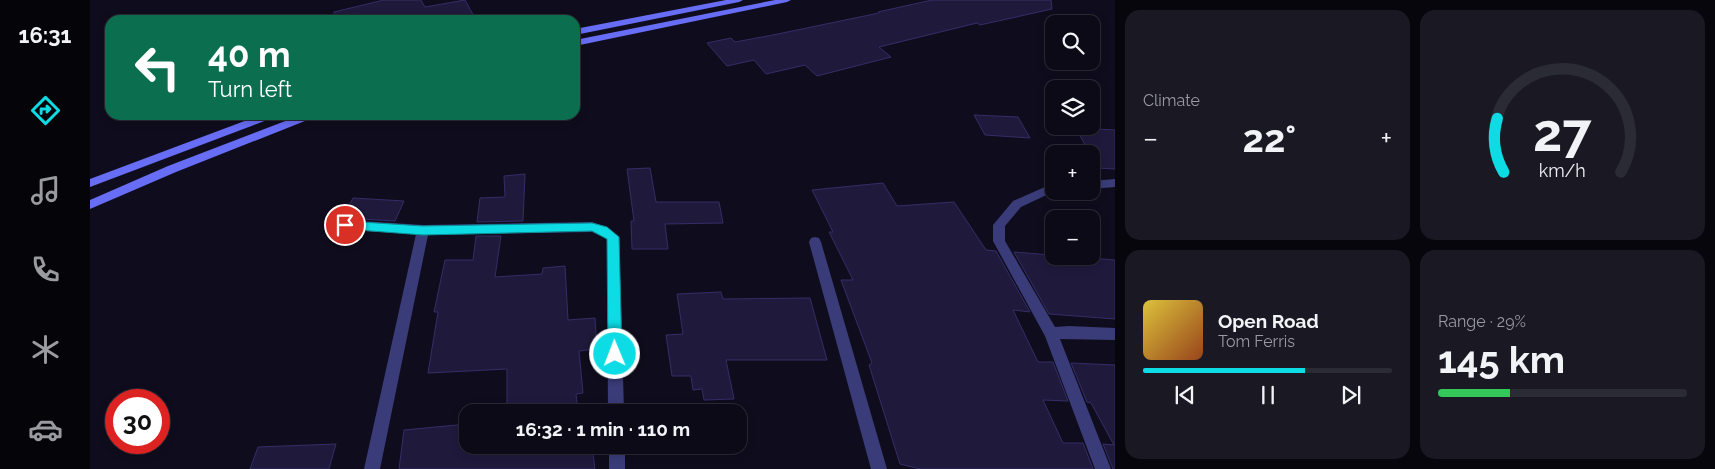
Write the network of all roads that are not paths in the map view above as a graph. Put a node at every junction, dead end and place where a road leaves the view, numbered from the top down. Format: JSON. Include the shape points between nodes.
{"nodes":[{"id":1,"x":738,"y":0,"type":"edge"},
{"id":2,"x":787,"y":0,"type":"edge"},
{"id":3,"x":580,"y":31,"type":"edge"},
{"id":4,"x":580,"y":43,"type":"edge"},
{"id":5,"x":258,"y":120,"type":"edge"},
{"id":6,"x":298,"y":120,"type":"edge"},
{"id":7,"x":90,"y":183,"type":"edge"},
{"id":8,"x":1115,"y":183,"type":"edge"},
{"id":9,"x":1100,"y":184,"type":"edge"},
{"id":10,"x":1045,"y":191,"type":"edge"},
{"id":11,"x":90,"y":205,"type":"edge"},
{"id":12,"x":345,"y":225,"type":"dead end"},
{"id":13,"x":423,"y":230,"type":"junction"},
{"id":14,"x":815,"y":242,"type":"dead end"},
{"id":15,"x":1051,"y":334,"type":"junction"},
{"id":16,"x":1115,"y":334,"type":"edge"},
{"id":17,"x":616,"y":404,"type":"edge"},
{"id":18,"x":617,"y":454,"type":"edge"},
{"id":19,"x":372,"y":469,"type":"edge"},
{"id":20,"x":617,"y":469,"type":"edge"},
{"id":21,"x":878,"y":469,"type":"edge"},
{"id":22,"x":1103,"y":469,"type":"edge"}],
"edges":[{"from":1,"to":3,"type":"main road"},
{"from":2,"to":4,"type":"main road"},
{"from":5,"to":7,"type":"main road"},
{"from":6,"to":11,"type":"main road"},
{"from":8,"to":9,"type":"street"},
{"from":10,"to":15,"type":"street","via":[[1017,204],[999,225],[999,241]]},
{"from":12,"to":13,"type":"street"},
{"from":13,"to":17,"type":"street","via":[[592,227],[613,237]]},
{"from":13,"to":19,"type":"street"},
{"from":14,"to":21,"type":"street"},
{"from":15,"to":16,"type":"street"},
{"from":15,"to":22,"type":"street"},
{"from":18,"to":20,"type":"street"}]}
